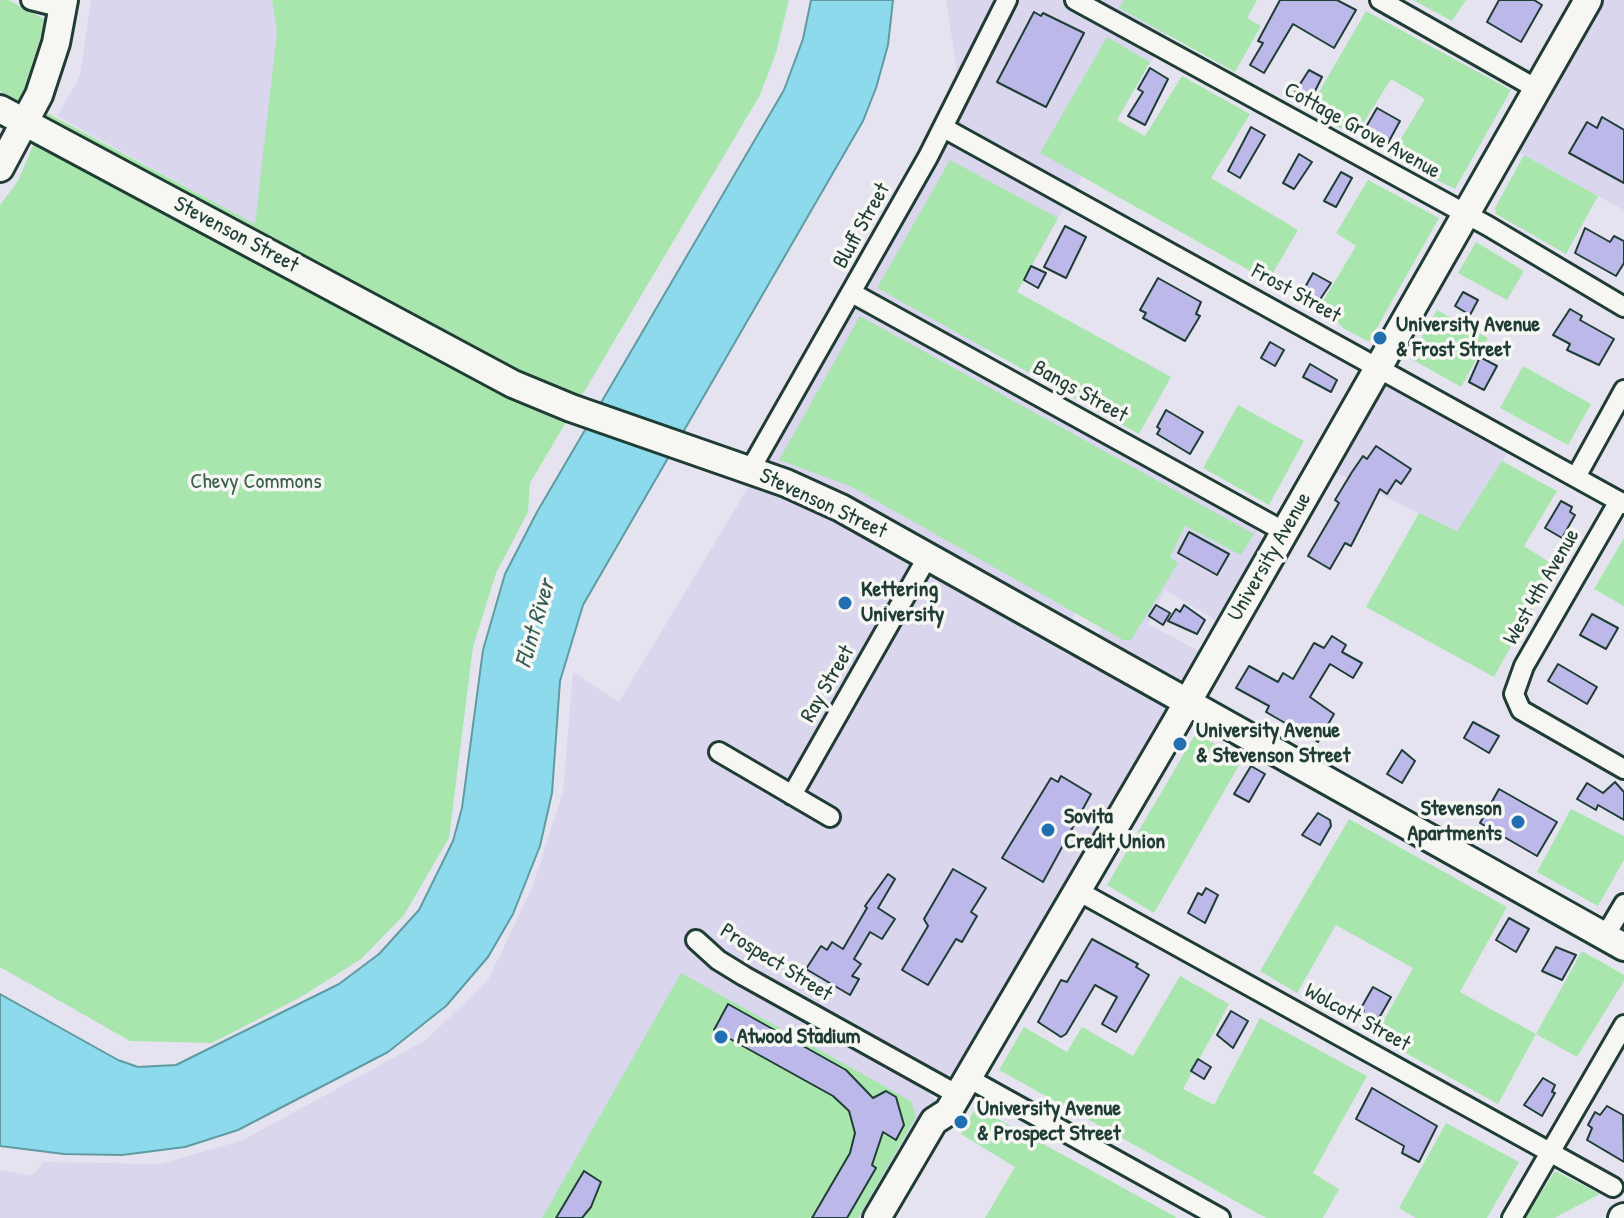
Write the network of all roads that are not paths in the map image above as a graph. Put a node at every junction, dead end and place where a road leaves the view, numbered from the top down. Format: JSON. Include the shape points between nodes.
{"nodes":[{"id":1,"x":31,"y":0,"type":"edge"},
{"id":2,"x":1007,"y":0,"type":"edge"},
{"id":3,"x":1075,"y":0,"type":"edge"},
{"id":4,"x":1380,"y":0,"type":"edge"},
{"id":5,"x":1588,"y":0,"type":"edge"},
{"id":6,"x":64,"y":4,"type":"edge"},
{"id":7,"x":1537,"y":89,"type":"junction"},
{"id":8,"x":0,"y":109,"type":"edge"},
{"id":9,"x":25,"y":125,"type":"junction"},
{"id":10,"x":944,"y":128,"type":"junction"},
{"id":11,"x":0,"y":168,"type":"edge"},
{"id":12,"x":1465,"y":215,"type":"junction"},
{"id":13,"x":852,"y":293,"type":"junction"},
{"id":14,"x":1624,"y":307,"type":"edge"},
{"id":15,"x":1379,"y":368,"type":"junction"},
{"id":16,"x":1624,"y":390,"type":"edge"},
{"id":17,"x":750,"y":470,"type":"junction"},
{"id":18,"x":1576,"y":477,"type":"junction"},
{"id":19,"x":1621,"y":503,"type":"edge"},
{"id":20,"x":1285,"y":532,"type":"junction"},
{"id":21,"x":928,"y":556,"type":"junction"},
{"id":22,"x":1188,"y":701,"type":"junction"},
{"id":23,"x":719,"y":752,"type":"dead end"},
{"id":24,"x":1624,"y":769,"type":"edge"},
{"id":25,"x":792,"y":795,"type":"junction"},
{"id":26,"x":830,"y":817,"type":"dead end"},
{"id":27,"x":1078,"y":891,"type":"junction"},
{"id":28,"x":1624,"y":904,"type":"edge"},
{"id":29,"x":696,"y":940,"type":"dead end"},
{"id":30,"x":1615,"y":942,"type":"edge"},
{"id":31,"x":1624,"y":1025,"type":"edge"},
{"id":32,"x":958,"y":1095,"type":"junction"},
{"id":33,"x":1550,"y":1152,"type":"junction"},
{"id":34,"x":1613,"y":1187,"type":"dead end"},
{"id":35,"x":877,"y":1218,"type":"edge"},
{"id":36,"x":896,"y":1218,"type":"edge"},
{"id":37,"x":1220,"y":1218,"type":"edge"},
{"id":38,"x":1512,"y":1218,"type":"edge"}],
"edges":[{"from":1,"to":6,"type":"street"},
{"from":2,"to":10,"type":"street","name":"Bluff Street"},
{"from":3,"to":12,"type":"street","name":"Cottage Grove Avenue"},
{"from":4,"to":7,"type":"street"},
{"from":5,"to":7,"type":"street","name":"University Avenue"},
{"from":6,"to":9,"type":"street","via":[[48,71]]},
{"from":7,"to":12,"type":"street","name":"University Avenue"},
{"from":8,"to":9,"type":"street","name":"Stevenson Street"},
{"from":9,"to":11,"type":"street"},
{"from":9,"to":17,"type":"street","name":"Stevenson Street","via":[[513,384]]},
{"from":10,"to":13,"type":"street","name":"Bluff Street"},
{"from":10,"to":15,"type":"street","name":"Frost Street"},
{"from":12,"to":14,"type":"street","name":"Cottage Grove Avenue"},
{"from":12,"to":15,"type":"street","name":"University Avenue"},
{"from":13,"to":17,"type":"street","name":"Bluff Street"},
{"from":13,"to":20,"type":"street","name":"Bangs Street"},
{"from":15,"to":18,"type":"street","name":"Frost Street"},
{"from":15,"to":20,"type":"street","name":"University Avenue"},
{"from":16,"to":18,"type":"street"},
{"from":17,"to":21,"type":"street","name":"Stevenson Street","via":[[831,503]]},
{"from":18,"to":19,"type":"street","name":"Frost Street"},
{"from":19,"to":24,"type":"street","name":"West 4th Avenue","via":[[1519,674],[1515,699],[1521,710]]},
{"from":20,"to":22,"type":"street","name":"University Avenue"},
{"from":21,"to":22,"type":"street","name":"Stevenson Street"},
{"from":21,"to":25,"type":"street","name":"Ray Street"},
{"from":22,"to":27,"type":"street","name":"University Avenue"},
{"from":22,"to":30,"type":"street","name":"Stevenson Street"},
{"from":23,"to":25,"type":"street"},
{"from":25,"to":26,"type":"street"},
{"from":27,"to":32,"type":"street","name":"University Avenue"},
{"from":27,"to":33,"type":"street","name":"Wolcott Street"},
{"from":28,"to":30,"type":"street"},
{"from":29,"to":32,"type":"street","name":"Prospect Street","via":[[737,972]]},
{"from":31,"to":33,"type":"street"},
{"from":32,"to":35,"type":"street","name":"University Avenue","via":[[934,1121]]},
{"from":32,"to":36,"type":"street","name":"University Avenue","via":[[946,1134]]},
{"from":32,"to":37,"type":"street","name":"Prospect Street"},
{"from":33,"to":34,"type":"street","name":"Wolcott Street"},
{"from":33,"to":38,"type":"street"}]}
